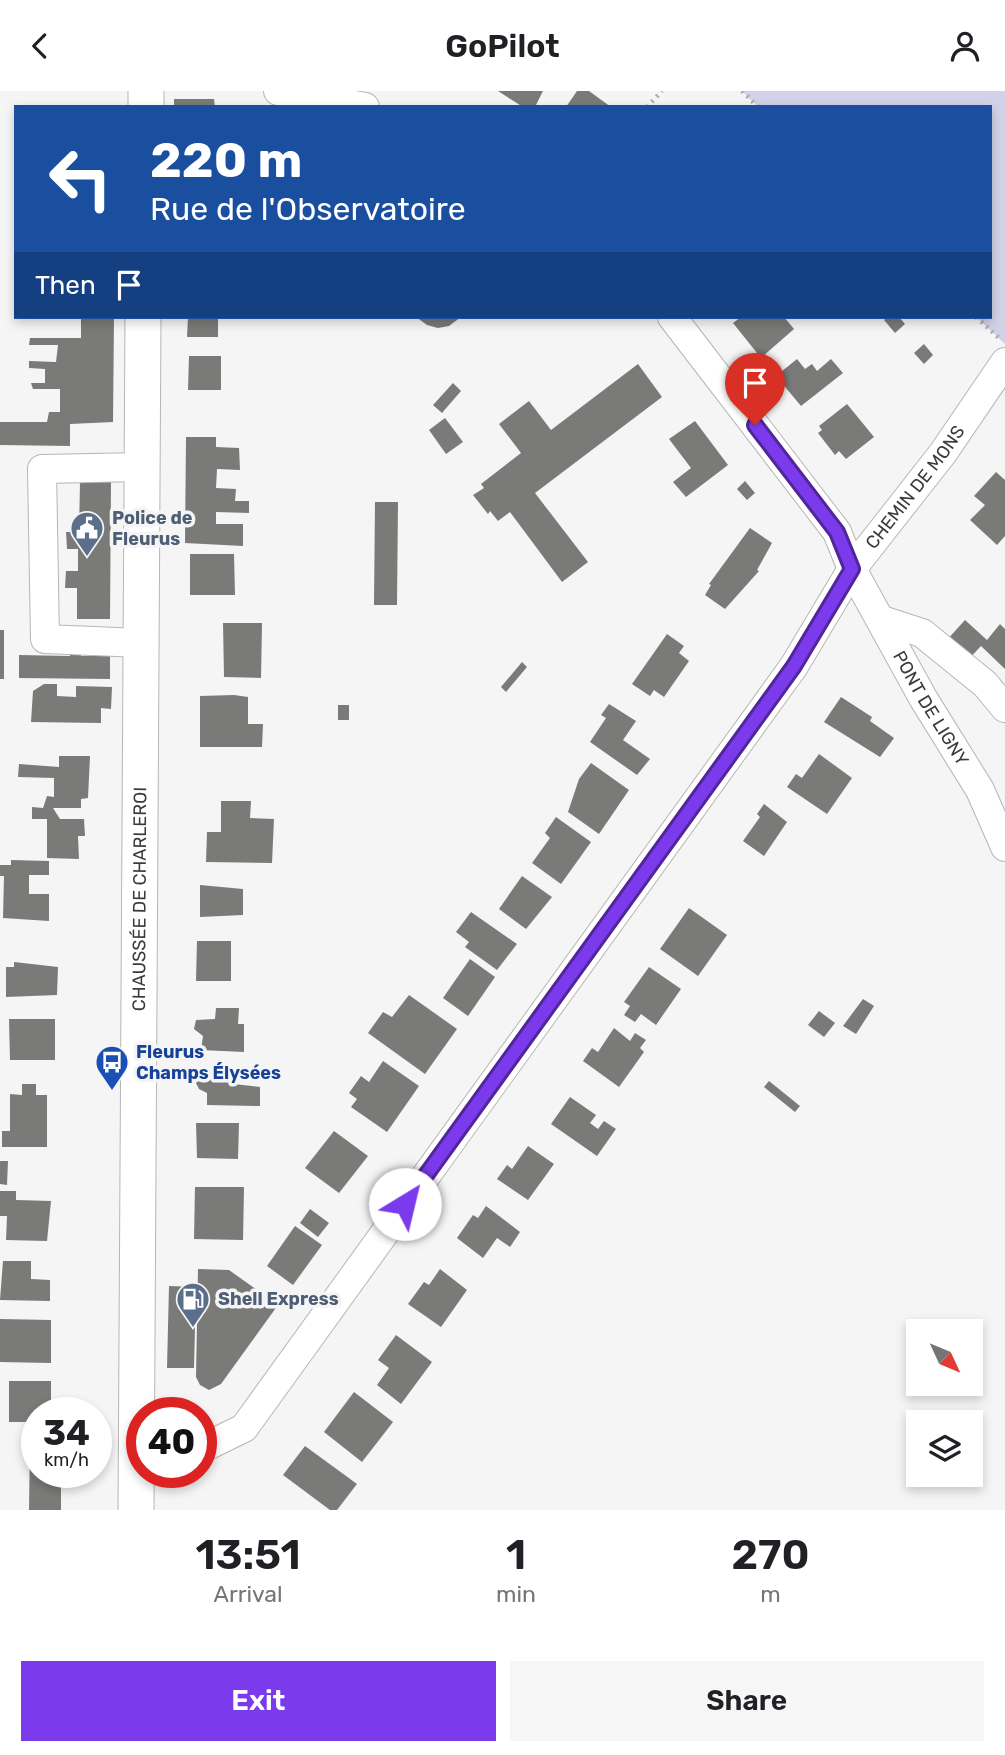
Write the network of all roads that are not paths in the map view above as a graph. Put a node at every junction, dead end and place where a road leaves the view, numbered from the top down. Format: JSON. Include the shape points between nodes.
{"nodes":[{"id":1,"x":278,"y":91,"type":"edge"},
{"id":2,"x":354,"y":105,"type":"edge"},
{"id":3,"x":143,"y":319,"type":"edge"},
{"id":4,"x":674,"y":319,"type":"edge"},
{"id":5,"x":1005,"y":362,"type":"edge"},
{"id":6,"x":141,"y":467,"type":"junction"},
{"id":7,"x":852,"y":569,"type":"junction"},
{"id":8,"x":882,"y":620,"type":"junction"},
{"id":9,"x":141,"y":643,"type":"junction"},
{"id":10,"x":1005,"y":708,"type":"edge"},
{"id":11,"x":1005,"y":847,"type":"edge"},
{"id":12,"x":143,"y":1397,"type":"edge"},
{"id":13,"x":217,"y":1441,"type":"edge"}],
"edges":[{"from":1,"to":2,"type":"street"},
{"from":3,"to":6,"type":"main road","name":"CHAUSSÉE DE CHARLEROI"},
{"from":4,"to":7,"type":"street","name":"PONT DE LIGNY","via":[[837,532]]},
{"from":5,"to":7,"type":"street","name":"CHEMIN DE MONS","via":[[943,453]]},
{"from":6,"to":9,"type":"main road","name":"CHAUSSÉE DE CHARLEROI"},
{"from":6,"to":9,"type":"street","via":[[42,469],[45,639]]},
{"from":7,"to":8,"type":"street","name":"PONT DE LIGNY"},
{"from":7,"to":13,"type":"street","name":"CHEMIN DE MONS","via":[[794,666],[244,1428]]},
{"from":8,"to":10,"type":"street","via":[[922,633],[985,684]]},
{"from":8,"to":11,"type":"street","name":"PONT DE LIGNY","via":[[980,790]]},
{"from":9,"to":12,"type":"main road","name":"CHAUSSÉE DE CHARLEROI"}]}
